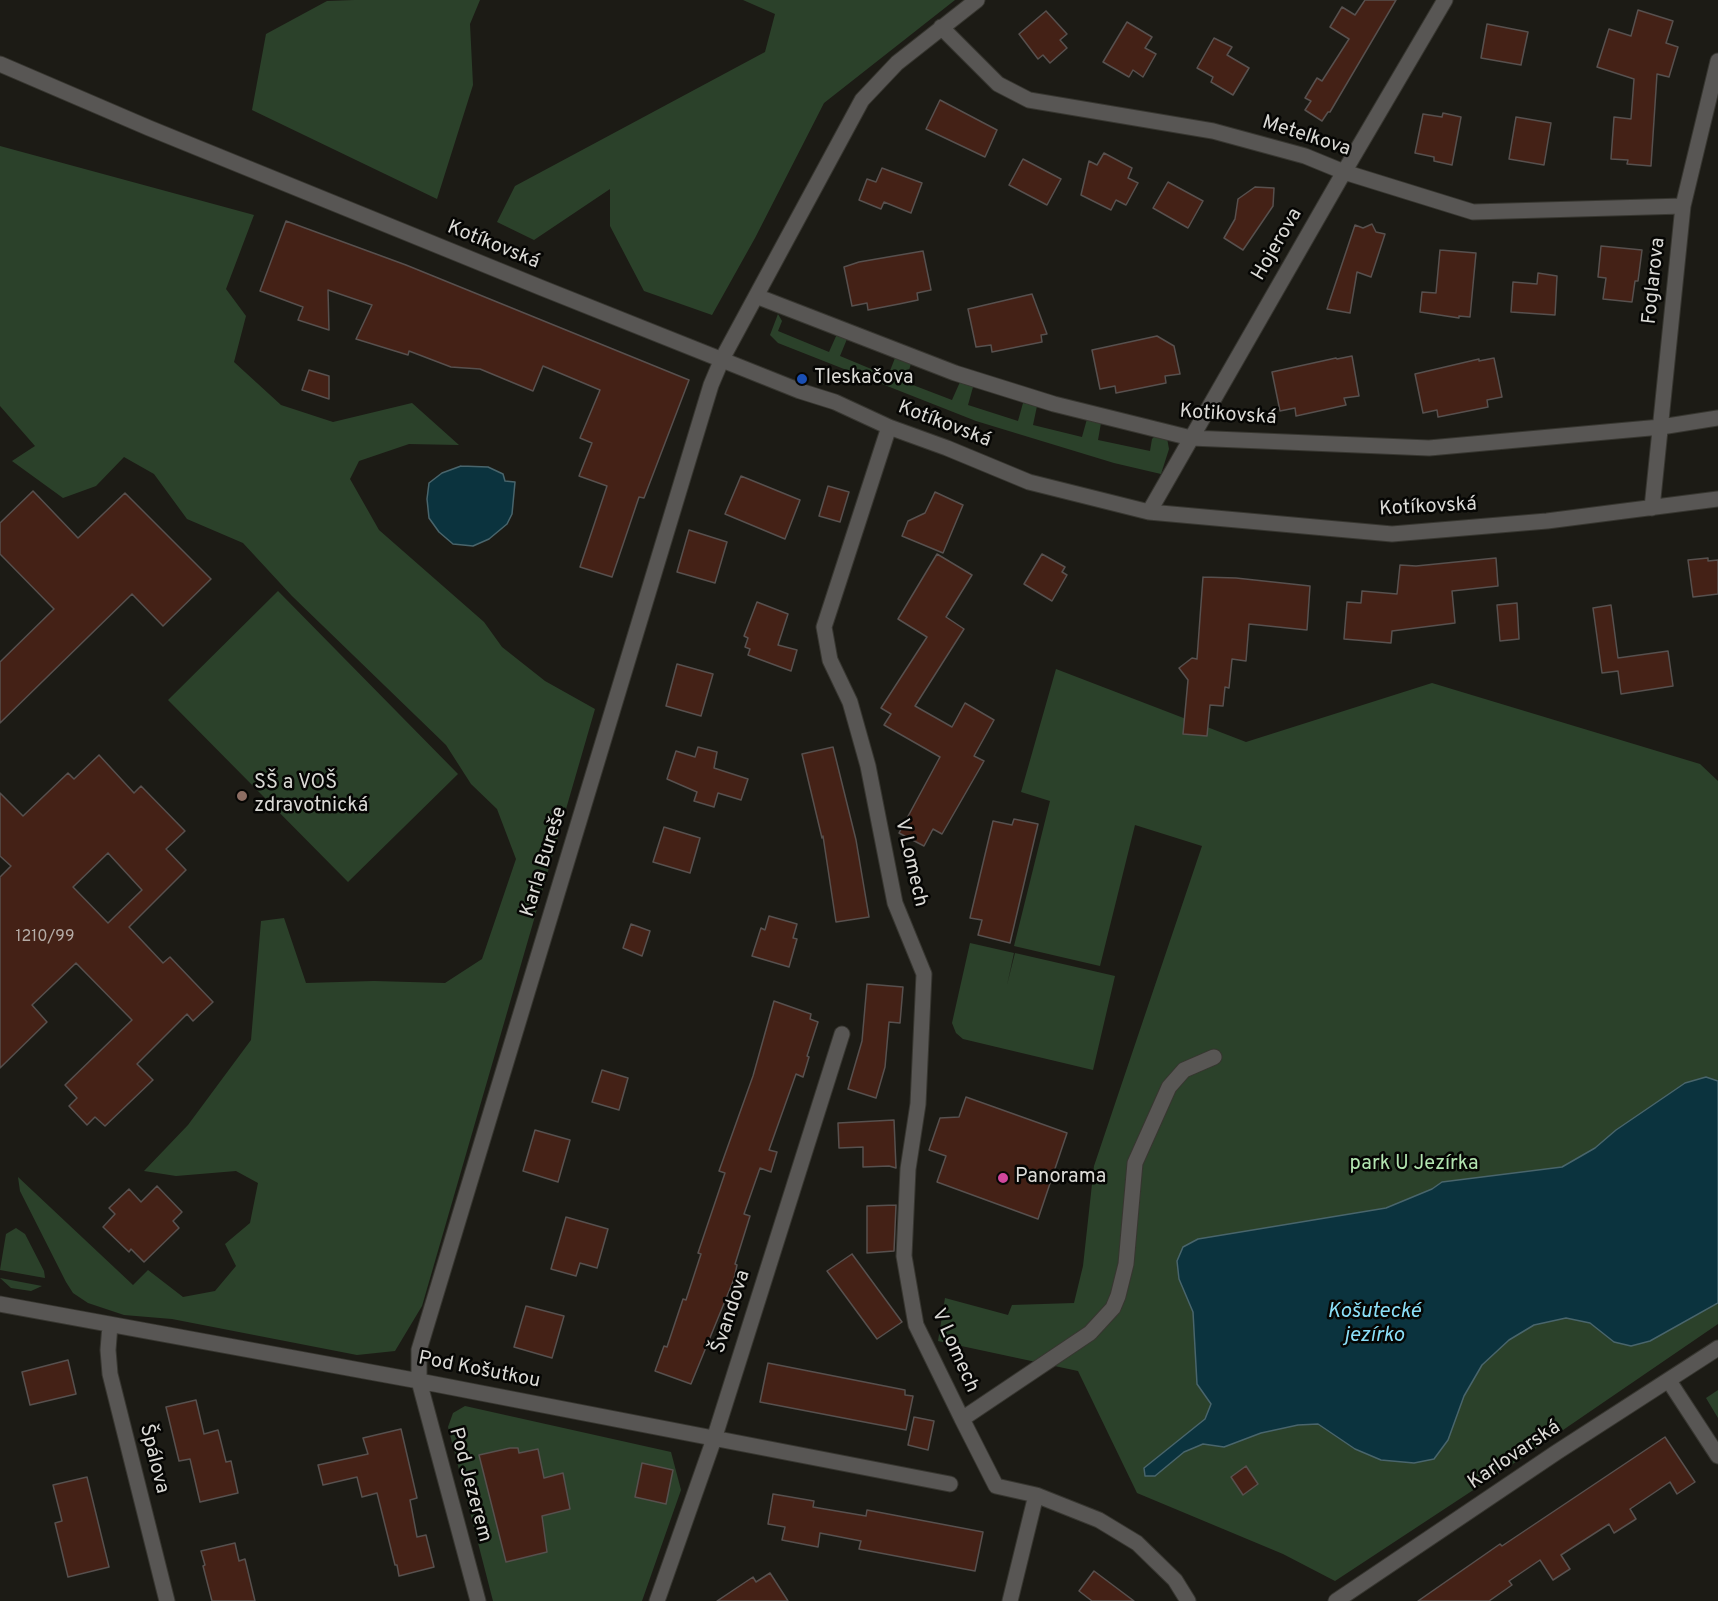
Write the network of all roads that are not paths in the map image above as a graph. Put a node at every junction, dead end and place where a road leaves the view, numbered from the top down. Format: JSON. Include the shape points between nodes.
{"nodes":[{"id":1,"x":977,"y":0,"type":"edge"},
{"id":2,"x":1445,"y":0,"type":"edge"},
{"id":3,"x":941,"y":27,"type":"junction"},
{"id":4,"x":1718,"y":61,"type":"edge"},
{"id":5,"x":0,"y":64,"type":"edge"},
{"id":6,"x":1344,"y":172,"type":"junction"},
{"id":7,"x":1683,"y":206,"type":"junction"},
{"id":8,"x":756,"y":296,"type":"junction"},
{"id":9,"x":722,"y":358,"type":"junction"},
{"id":10,"x":1718,"y":418,"type":"edge"},
{"id":11,"x":889,"y":427,"type":"junction"},
{"id":12,"x":1661,"y":428,"type":"junction"},
{"id":13,"x":1191,"y":438,"type":"junction"},
{"id":14,"x":1718,"y":499,"type":"edge"},
{"id":15,"x":1652,"y":508,"type":"junction"},
{"id":16,"x":1149,"y":512,"type":"junction"},
{"id":17,"x":842,"y":1034,"type":"dead end"},
{"id":18,"x":1214,"y":1057,"type":"dead end"},
{"id":19,"x":0,"y":1304,"type":"edge"},
{"id":20,"x":110,"y":1325,"type":"junction"},
{"id":21,"x":1718,"y":1348,"type":"edge"},
{"id":22,"x":419,"y":1381,"type":"junction"},
{"id":23,"x":1669,"y":1381,"type":"junction"},
{"id":24,"x":962,"y":1419,"type":"junction"},
{"id":25,"x":714,"y":1438,"type":"junction"},
{"id":26,"x":1718,"y":1456,"type":"edge"},
{"id":27,"x":950,"y":1484,"type":"dead end"},
{"id":28,"x":1036,"y":1495,"type":"junction"},
{"id":29,"x":166,"y":1601,"type":"edge"},
{"id":30,"x":478,"y":1601,"type":"edge"},
{"id":31,"x":657,"y":1601,"type":"edge"},
{"id":32,"x":1010,"y":1601,"type":"edge"},
{"id":33,"x":1188,"y":1601,"type":"edge"},
{"id":34,"x":1336,"y":1601,"type":"edge"}],
"edges":[{"from":1,"to":3,"type":"street"},
{"from":2,"to":6,"type":"street","name":"Hojerova"},
{"from":3,"to":6,"type":"street","name":"Metelkova","via":[[999,84],[1029,100],[1213,131],[1305,156]]},
{"from":3,"to":8,"type":"street","via":[[897,63],[862,100]]},
{"from":4,"to":7,"type":"street","name":"Foglarova"},
{"from":5,"to":9,"type":"street","name":"Kotíkovská","via":[[192,146]]},
{"from":6,"to":7,"type":"street","name":"Metelkova","via":[[1473,212]]},
{"from":6,"to":13,"type":"street","name":"Hojerova"},
{"from":7,"to":12,"type":"street","name":"Foglarova"},
{"from":8,"to":9,"type":"street"},
{"from":8,"to":13,"type":"street","name":"Kotikovská","via":[[955,373],[1054,404]]},
{"from":9,"to":11,"type":"street","name":"Kotíkovská"},
{"from":9,"to":22,"type":"street","name":"Karla Bureše","via":[[419,1350]]},
{"from":10,"to":12,"type":"street","name":"Kotikovská"},
{"from":11,"to":16,"type":"street","name":"Kotíkovská","via":[[1029,482]]},
{"from":11,"to":24,"type":"street","name":"V Lomech","via":[[824,627],[830,660],[850,702],[868,766],[895,903],[924,974],[918,1104],[908,1169],[904,1256],[916,1324]]},
{"from":12,"to":13,"type":"street","name":"Kotikovská","via":[[1428,448]]},
{"from":12,"to":15,"type":"street","name":"Foglarova"},
{"from":13,"to":16,"type":"street","name":"Hojerova"},
{"from":14,"to":15,"type":"street","name":"Kotíkovská"},
{"from":15,"to":16,"type":"street","name":"Kotíkovská","via":[[1392,534]]},
{"from":17,"to":25,"type":"street","name":"Švandova"},
{"from":18,"to":24,"type":"street","name":"V Lomech","via":[[1184,1070],[1169,1087],[1135,1163],[1126,1264],[1113,1308],[1090,1333]]},
{"from":19,"to":20,"type":"street","name":"Pod Košutkou"},
{"from":20,"to":22,"type":"street","name":"Pod Košutkou"},
{"from":20,"to":29,"type":"street","name":"Špálova","via":[[110,1374]]},
{"from":21,"to":23,"type":"street","name":"Karlovarská"},
{"from":22,"to":25,"type":"street","name":"Pod Košutkou"},
{"from":22,"to":30,"type":"street","name":"Pod Jezerem"},
{"from":23,"to":26,"type":"street"},
{"from":23,"to":34,"type":"street","name":"Karlovarská"},
{"from":24,"to":28,"type":"street","name":"V Lomech","via":[[996,1486]]},
{"from":25,"to":27,"type":"street","name":"Pod Košutkou"},
{"from":25,"to":31,"type":"street","name":"Švandova"},
{"from":28,"to":32,"type":"street"},
{"from":28,"to":33,"type":"street","via":[[1099,1520],[1137,1544],[1174,1580]]}]}
